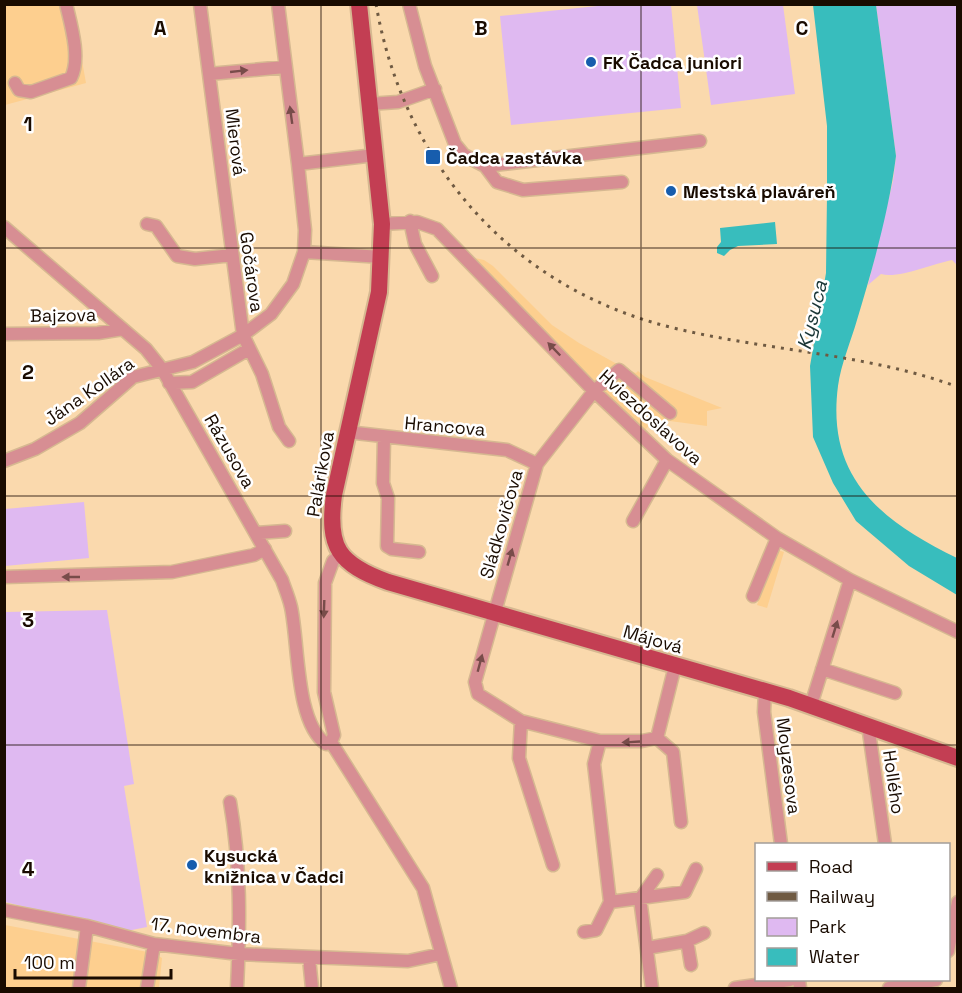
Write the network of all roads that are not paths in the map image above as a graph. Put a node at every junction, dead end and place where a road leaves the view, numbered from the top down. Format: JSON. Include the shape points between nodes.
{"nodes":[{"id":1,"x":66,"y":4,"type":"edge"},
{"id":2,"x":200,"y":4,"type":"edge"},
{"id":3,"x":278,"y":4,"type":"edge"},
{"id":4,"x":359,"y":4,"type":"edge"},
{"id":5,"x":409,"y":4,"type":"edge"},
{"id":6,"x":285,"y":66,"type":"junction"},
{"id":7,"x":209,"y":74,"type":"junction"},
{"id":8,"x":15,"y":83,"type":"dead end"},
{"id":9,"x":435,"y":89,"type":"junction"},
{"id":10,"x":369,"y":104,"type":"junction"},
{"id":11,"x":700,"y":141,"type":"dead end"},
{"id":12,"x":375,"y":155,"type":"junction"},
{"id":13,"x":298,"y":164,"type":"junction"},
{"id":14,"x":485,"y":166,"type":"junction"},
{"id":15,"x":621,"y":182,"type":"dead end"},
{"id":16,"x":226,"y":214,"type":"joint"},
{"id":17,"x":410,"y":221,"type":"junction"},
{"id":18,"x":147,"y":224,"type":"dead end"},
{"id":19,"x":382,"y":224,"type":"junction"},
{"id":20,"x":4,"y":227,"type":"edge"},
{"id":21,"x":304,"y":252,"type":"junction"},
{"id":22,"x":232,"y":255,"type":"junction"},
{"id":23,"x":382,"y":256,"type":"junction"},
{"id":24,"x":432,"y":276,"type":"dead end"},
{"id":25,"x":123,"y":329,"type":"junction"},
{"id":26,"x":4,"y":334,"type":"edge"},
{"id":27,"x":243,"y":335,"type":"junction"},
{"id":28,"x":249,"y":349,"type":"junction"},
{"id":29,"x":162,"y":369,"type":"junction"},
{"id":30,"x":169,"y":383,"type":"junction"},
{"id":31,"x":594,"y":391,"type":"junction"},
{"id":32,"x":670,"y":413,"type":"dead end"},
{"id":33,"x":347,"y":432,"type":"junction"},
{"id":34,"x":384,"y":438,"type":"junction"},
{"id":35,"x":289,"y":441,"type":"dead end"},
{"id":36,"x":667,"y":460,"type":"junction"},
{"id":37,"x":4,"y":461,"type":"edge"},
{"id":38,"x":537,"y":464,"type":"junction"},
{"id":39,"x":633,"y":521,"type":"dead end"},
{"id":40,"x":285,"y":531,"type":"dead end"},
{"id":41,"x":257,"y":533,"type":"junction"},
{"id":42,"x":777,"y":538,"type":"junction"},
{"id":43,"x":265,"y":549,"type":"junction"},
{"id":44,"x":419,"y":552,"type":"dead end"},
{"id":45,"x":340,"y":555,"type":"junction"},
{"id":46,"x":4,"y":577,"type":"edge"},
{"id":47,"x":850,"y":580,"type":"junction"},
{"id":48,"x":753,"y":596,"type":"dead end"},
{"id":49,"x":494,"y":613,"type":"junction"},
{"id":50,"x":957,"y":632,"type":"edge"},
{"id":51,"x":675,"y":666,"type":"junction"},
{"id":52,"x":822,"y":669,"type":"junction"},
{"id":53,"x":765,"y":691,"type":"junction"},
{"id":54,"x":895,"y":693,"type":"dead end"},
{"id":55,"x":811,"y":705,"type":"junction"},
{"id":56,"x":521,"y":721,"type":"junction"},
{"id":57,"x":868,"y":725,"type":"junction"},
{"id":58,"x":657,"y":738,"type":"junction"},
{"id":59,"x":600,"y":741,"type":"junction"},
{"id":60,"x":331,"y":742,"type":"junction"},
{"id":61,"x":957,"y":758,"type":"edge"},
{"id":62,"x":230,"y":802,"type":"dead end"},
{"id":63,"x":681,"y":822,"type":"dead end"},
{"id":64,"x":781,"y":843,"type":"edge"},
{"id":65,"x":885,"y":843,"type":"edge"},
{"id":66,"x":617,"y":855,"type":"dead end"},
{"id":67,"x":605,"y":862,"type":"junction"},
{"id":68,"x":553,"y":865,"type":"dead end"},
{"id":69,"x":696,"y":869,"type":"dead end"},
{"id":70,"x":657,"y":874,"type":"dead end"},
{"id":71,"x":640,"y":899,"type":"junction"},
{"id":72,"x":610,"y":902,"type":"junction"},
{"id":73,"x":957,"y":902,"type":"edge"},
{"id":74,"x":4,"y":910,"type":"edge"},
{"id":75,"x":87,"y":926,"type":"junction"},
{"id":76,"x":584,"y":932,"type":"dead end"},
{"id":77,"x":704,"y":933,"type":"dead end"},
{"id":78,"x":950,"y":940,"type":"edge"},
{"id":79,"x":687,"y":941,"type":"junction"},
{"id":80,"x":154,"y":944,"type":"junction"},
{"id":81,"x":646,"y":948,"type":"junction"},
{"id":82,"x":239,"y":954,"type":"junction"},
{"id":83,"x":441,"y":954,"type":"junction"},
{"id":84,"x":309,"y":958,"type":"junction"},
{"id":85,"x":691,"y":965,"type":"dead end"},
{"id":86,"x":783,"y":981,"type":"edge"},
{"id":87,"x":925,"y":981,"type":"edge"},
{"id":88,"x":904,"y":983,"type":"edge"},
{"id":89,"x":79,"y":988,"type":"edge"},
{"id":90,"x":147,"y":988,"type":"edge"},
{"id":91,"x":237,"y":988,"type":"edge"},
{"id":92,"x":312,"y":988,"type":"edge"},
{"id":93,"x":451,"y":988,"type":"edge"},
{"id":94,"x":652,"y":988,"type":"edge"},
{"id":95,"x":735,"y":988,"type":"edge"},
{"id":96,"x":889,"y":988,"type":"edge"}],
"edges":[{"from":1,"to":8,"type":"street","via":[[75,70],[71,78],[31,92],[19,90]]},
{"from":2,"to":7,"type":"street","name":"Mierová"},
{"from":3,"to":6,"type":"street"},
{"from":4,"to":10,"type":"main road","name":"Palárikova"},
{"from":5,"to":9,"type":"street"},
{"from":7,"to":6,"type":"street","one_way":true},
{"from":13,"to":6,"type":"street","one_way":true},
{"from":7,"to":16,"type":"street","name":"Mierová"},
{"from":9,"to":10,"type":"street","via":[[398,102]]},
{"from":9,"to":14,"type":"street","via":[[455,144],[464,155]]},
{"from":10,"to":12,"type":"main road","name":"Palárikova"},
{"from":11,"to":14,"type":"street"},
{"from":12,"to":13,"type":"street"},
{"from":12,"to":19,"type":"main road","name":"Palárikova"},
{"from":13,"to":21,"type":"street","name":"Jána Kollára"},
{"from":14,"to":15,"type":"street","via":[[497,182],[523,190]]},
{"from":16,"to":22,"type":"street","name":"Gočárova"},
{"from":17,"to":19,"type":"street","name":"Hviezdoslavova"},
{"from":17,"to":24,"type":"street","via":[[415,244]]},
{"from":31,"to":17,"type":"street","name":"Hviezdoslavova","one_way":true,"via":[[437,229]]},
{"from":18,"to":22,"type":"street","via":[[156,226],[177,256],[195,259]]},
{"from":19,"to":23,"type":"main road","name":"Palárikova"},
{"from":20,"to":25,"type":"street","name":"Rázusova"},
{"from":21,"to":23,"type":"street"},
{"from":21,"to":27,"type":"street","name":"Jána Kollára","via":[[282,302]]},
{"from":22,"to":27,"type":"street","name":"Gočárova"},
{"from":23,"to":33,"type":"main road","name":"Palárikova","via":[[379,292]]},
{"from":25,"to":26,"type":"street","name":"Bajzova"},
{"from":25,"to":29,"type":"street","name":"Rázusova"},
{"from":27,"to":28,"type":"street","name":"Gočárova"},
{"from":27,"to":29,"type":"street","name":"Jána Kollára","via":[[193,362]]},
{"from":28,"to":30,"type":"street","via":[[192,381]]},
{"from":28,"to":35,"type":"street","name":"Gočárova","via":[[262,374],[279,427]]},
{"from":29,"to":30,"type":"street","name":"Rázusova"},
{"from":29,"to":37,"type":"street","name":"Jána Kollára","via":[[133,377],[80,423],[35,449]]},
{"from":30,"to":41,"type":"street","name":"Rázusova"},
{"from":31,"to":32,"type":"street","name":"Sládkovičova","via":[[619,370]]},
{"from":31,"to":36,"type":"street","name":"Hviezdoslavova"},
{"from":31,"to":38,"type":"street","name":"Sládkovičova"},
{"from":33,"to":34,"type":"street","name":"Hrancova"},
{"from":33,"to":45,"type":"main road","name":"Palárikova","via":[[330,528]]},
{"from":34,"to":38,"type":"street","name":"Hrancova","via":[[507,450]]},
{"from":34,"to":44,"type":"street","via":[[387,546]]},
{"from":36,"to":39,"type":"street"},
{"from":36,"to":42,"type":"street","name":"Hviezdoslavova"},
{"from":49,"to":38,"type":"street","name":"Sládkovičova","one_way":true},
{"from":40,"to":41,"type":"street"},
{"from":41,"to":43,"type":"street","name":"Rázusova"},
{"from":42,"to":47,"type":"street","name":"Hviezdoslavova"},
{"from":42,"to":48,"type":"street"},
{"from":43,"to":46,"type":"street","one_way":true,"via":[[191,569],[129,575]]},
{"from":43,"to":60,"type":"street","name":"Rázusova","via":[[291,606],[306,716],[316,738],[326,744]]},
{"from":45,"to":49,"type":"main road","name":"Májová","via":[[364,573]]},
{"from":45,"to":60,"type":"street","one_way":true,"via":[[333,561],[325,583],[324,692]]},
{"from":47,"to":50,"type":"street","name":"Hviezdoslavova"},
{"from":52,"to":47,"type":"street","one_way":true},
{"from":49,"to":51,"type":"main road","name":"Májová"},
{"from":56,"to":49,"type":"street","name":"Sládkovičova","one_way":true,"via":[[478,694],[475,682]]},
{"from":51,"to":53,"type":"main road","name":"Májová"},
{"from":51,"to":58,"type":"street"},
{"from":52,"to":54,"type":"street"},
{"from":52,"to":55,"type":"street"},
{"from":53,"to":55,"type":"main road","name":"Májová"},
{"from":53,"to":64,"type":"street","name":"Moyzesova","via":[[764,712]]},
{"from":55,"to":57,"type":"main road","name":"Májová"},
{"from":56,"to":59,"type":"street","name":"Sládkovičova"},
{"from":56,"to":68,"type":"street","via":[[519,758]]},
{"from":57,"to":61,"type":"main road","name":"Májová"},
{"from":57,"to":65,"type":"street","name":"Hollého"},
{"from":58,"to":59,"type":"street","name":"Sládkovičova","one_way":true},
{"from":58,"to":63,"type":"street","via":[[673,752]]},
{"from":59,"to":67,"type":"street","via":[[594,764]]},
{"from":60,"to":83,"type":"street","via":[[423,888]]},
{"from":62,"to":82,"type":"street","via":[[237,842]]},
{"from":66,"to":67,"type":"street"},
{"from":67,"to":72,"type":"street"},
{"from":69,"to":71,"type":"street","via":[[686,892]]},
{"from":70,"to":71,"type":"street"},
{"from":71,"to":72,"type":"street"},
{"from":71,"to":81,"type":"street"},
{"from":72,"to":76,"type":"street","via":[[596,930]]},
{"from":73,"to":78,"type":"street"},
{"from":74,"to":75,"type":"street","name":"17. novembra"},
{"from":75,"to":80,"type":"street","name":"17. novembra"},
{"from":75,"to":89,"type":"street"},
{"from":77,"to":79,"type":"street"},
{"from":79,"to":81,"type":"street"},
{"from":79,"to":85,"type":"street"},
{"from":80,"to":82,"type":"street","name":"17. novembra"},
{"from":80,"to":90,"type":"street"},
{"from":81,"to":94,"type":"street"},
{"from":82,"to":84,"type":"street","name":"17. novembra"},
{"from":82,"to":91,"type":"street"},
{"from":83,"to":84,"type":"street","name":"17. novembra","via":[[408,962]]},
{"from":83,"to":93,"type":"street"},
{"from":84,"to":92,"type":"street"},
{"from":86,"to":95,"type":"street"},
{"from":87,"to":88,"type":"street"},
{"from":88,"to":96,"type":"street"}]}
